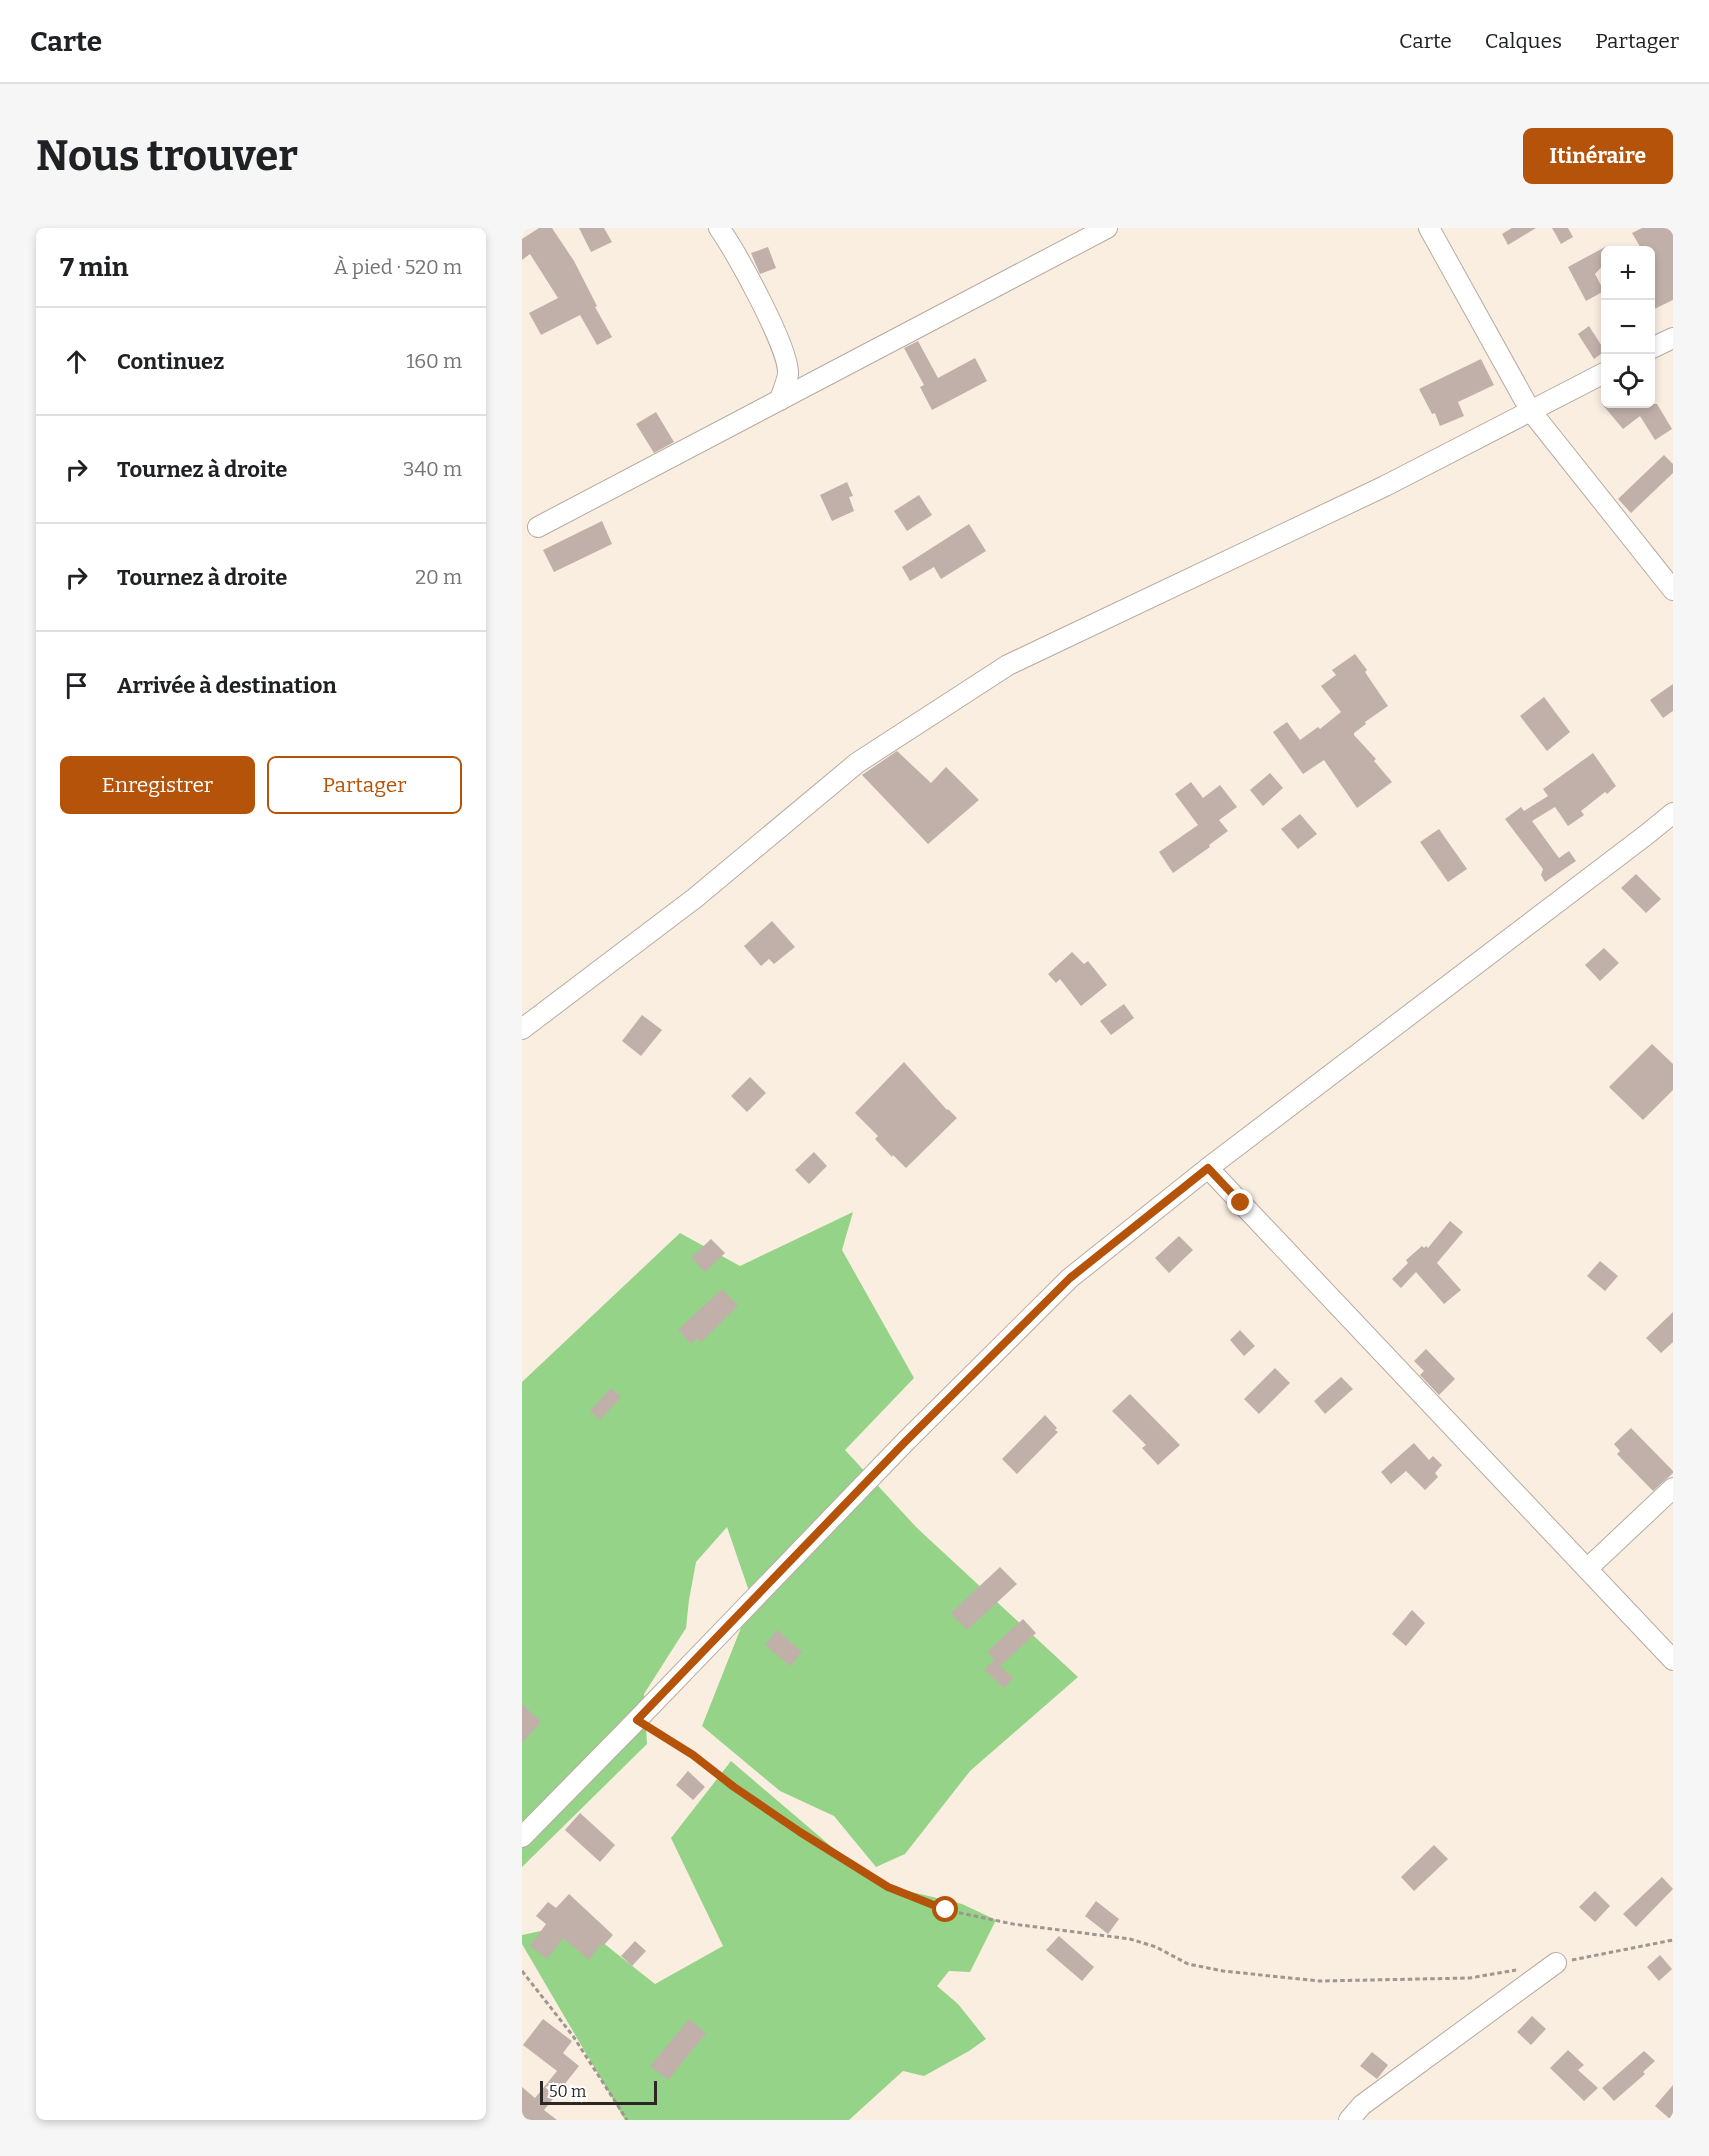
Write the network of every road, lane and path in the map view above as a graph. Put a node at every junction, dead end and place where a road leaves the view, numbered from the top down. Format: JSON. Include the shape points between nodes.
{"nodes":[{"id":1,"x":718,"y":228,"type":"edge"},
{"id":2,"x":1107,"y":228,"type":"edge"},
{"id":3,"x":1429,"y":228,"type":"edge"},
{"id":4,"x":1673,"y":338,"type":"edge"},
{"id":5,"x":1655,"y":347,"type":"edge"},
{"id":6,"x":1601,"y":374,"type":"edge"},
{"id":7,"x":780,"y":400,"type":"junction"},
{"id":8,"x":1530,"y":410,"type":"junction"},
{"id":9,"x":538,"y":527,"type":"dead end"},
{"id":10,"x":1673,"y":590,"type":"edge"},
{"id":11,"x":1673,"y":813,"type":"edge"},
{"id":12,"x":522,"y":1029,"type":"edge"},
{"id":13,"x":1208,"y":1168,"type":"junction"},
{"id":14,"x":1673,"y":1488,"type":"edge"},
{"id":15,"x":1587,"y":1569,"type":"junction"},
{"id":16,"x":1673,"y":1660,"type":"edge"},
{"id":17,"x":637,"y":1720,"type":"junction"},
{"id":18,"x":522,"y":1837,"type":"edge"},
{"id":19,"x":1673,"y":1940,"type":"edge"},
{"id":20,"x":1556,"y":1963,"type":"joint"},
{"id":21,"x":1524,"y":1969,"type":"dead end"},
{"id":22,"x":522,"y":1971,"type":"edge"},
{"id":23,"x":627,"y":2120,"type":"edge"},
{"id":24,"x":1350,"y":2120,"type":"edge"}],
"edges":[{"from":1,"to":7,"type":"street","via":[[773,326],[788,372]]},
{"from":2,"to":7,"type":"street"},
{"from":3,"to":8,"type":"street"},
{"from":4,"to":5,"type":"street"},
{"from":6,"to":8,"type":"street"},
{"from":7,"to":9,"type":"street"},
{"from":8,"to":10,"type":"street"},
{"from":8,"to":12,"type":"street","via":[[1385,486],[1008,665],[857,763],[695,898]]},
{"from":11,"to":13,"type":"street"},
{"from":13,"to":15,"type":"street"},
{"from":13,"to":17,"type":"street","via":[[1070,1278],[897,1450]]},
{"from":14,"to":15,"type":"street"},
{"from":15,"to":16,"type":"street"},
{"from":17,"to":18,"type":"street"},
{"from":17,"to":21,"type":"path","via":[[888,1887],[946,1910],[1013,1924],[1130,1940],[1156,1947],[1188,1964],[1223,1971],[1319,1982],[1470,1978]]},
{"from":19,"to":20,"type":"path"},
{"from":20,"to":24,"type":"street","via":[[1362,2104]]},
{"from":22,"to":23,"type":"path","via":[[573,2036]]}]}
